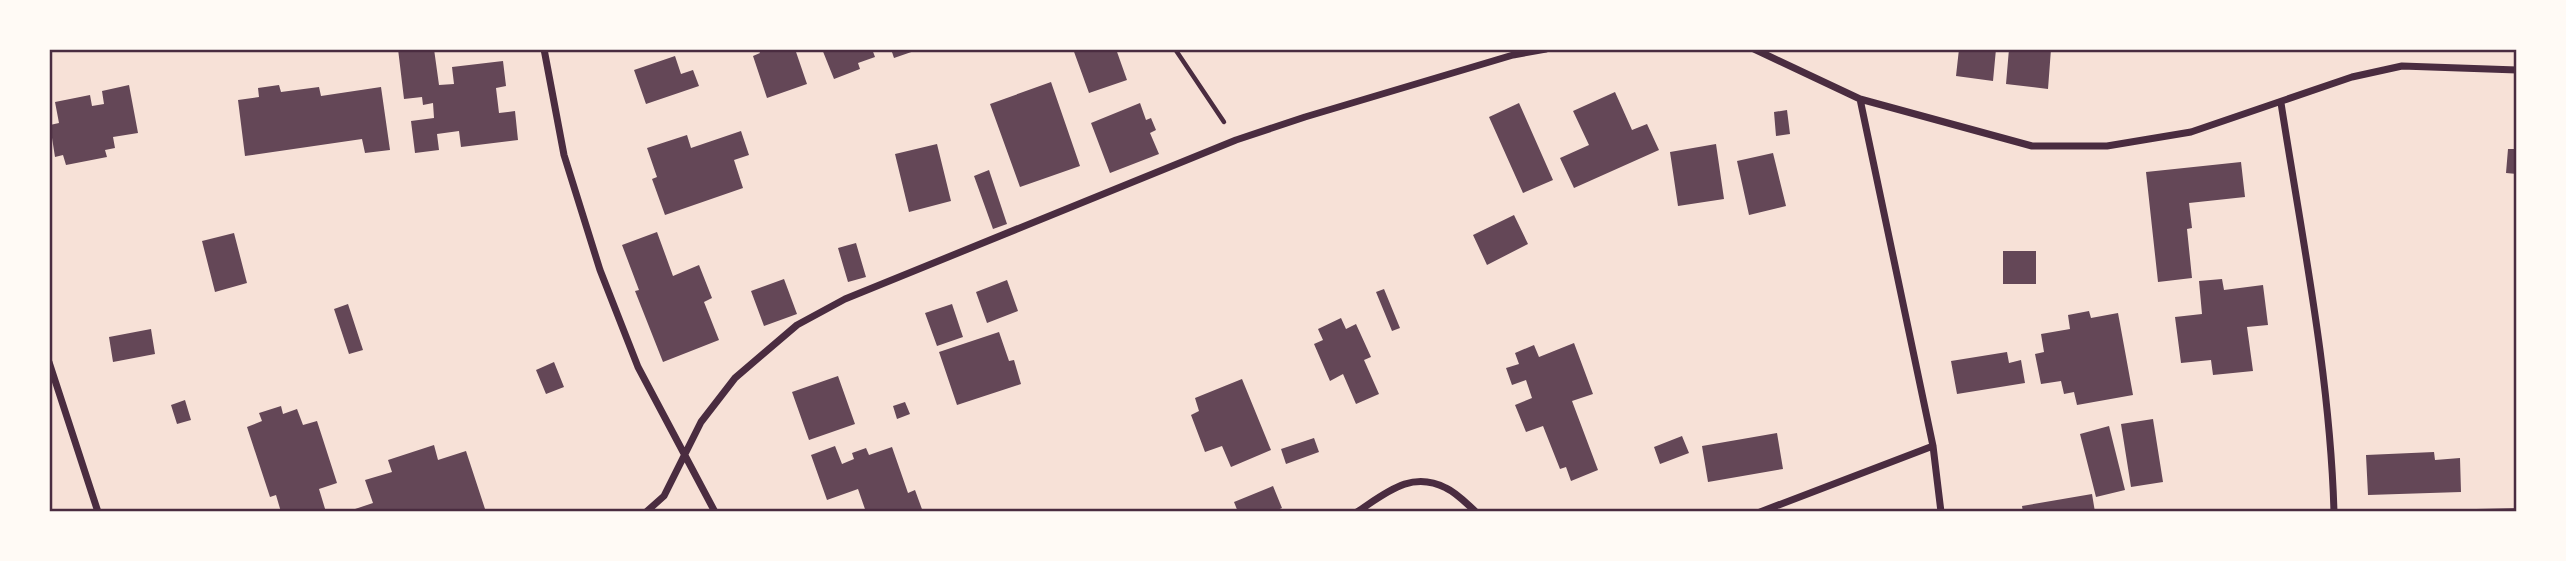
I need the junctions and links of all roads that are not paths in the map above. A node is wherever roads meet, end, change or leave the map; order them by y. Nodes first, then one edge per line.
1 (544, 49) edge
2 (1546, 49) edge
3 (1754, 49) edge
4 (2517, 70) edge
5 (1860, 99) junction
6 (2281, 103) junction
7 (49, 362) edge
8 (1933, 446) junction
9 (685, 455) junction
10 (98, 512) edge
11 (646, 512) edge
12 (715, 512) edge
13 (1357, 512) edge
14 (1476, 512) edge
15 (1760, 512) edge
16 (1941, 512) edge
17 (2333, 512) edge

1 - 9 street
2 - 9 street
3 - 5 street
4 - 6 street
5 - 6 street
5 - 8 street
6 - 17 street
7 - 10 street
8 - 15 street
8 - 16 street
9 - 11 street
9 - 12 street
13 - 14 street

